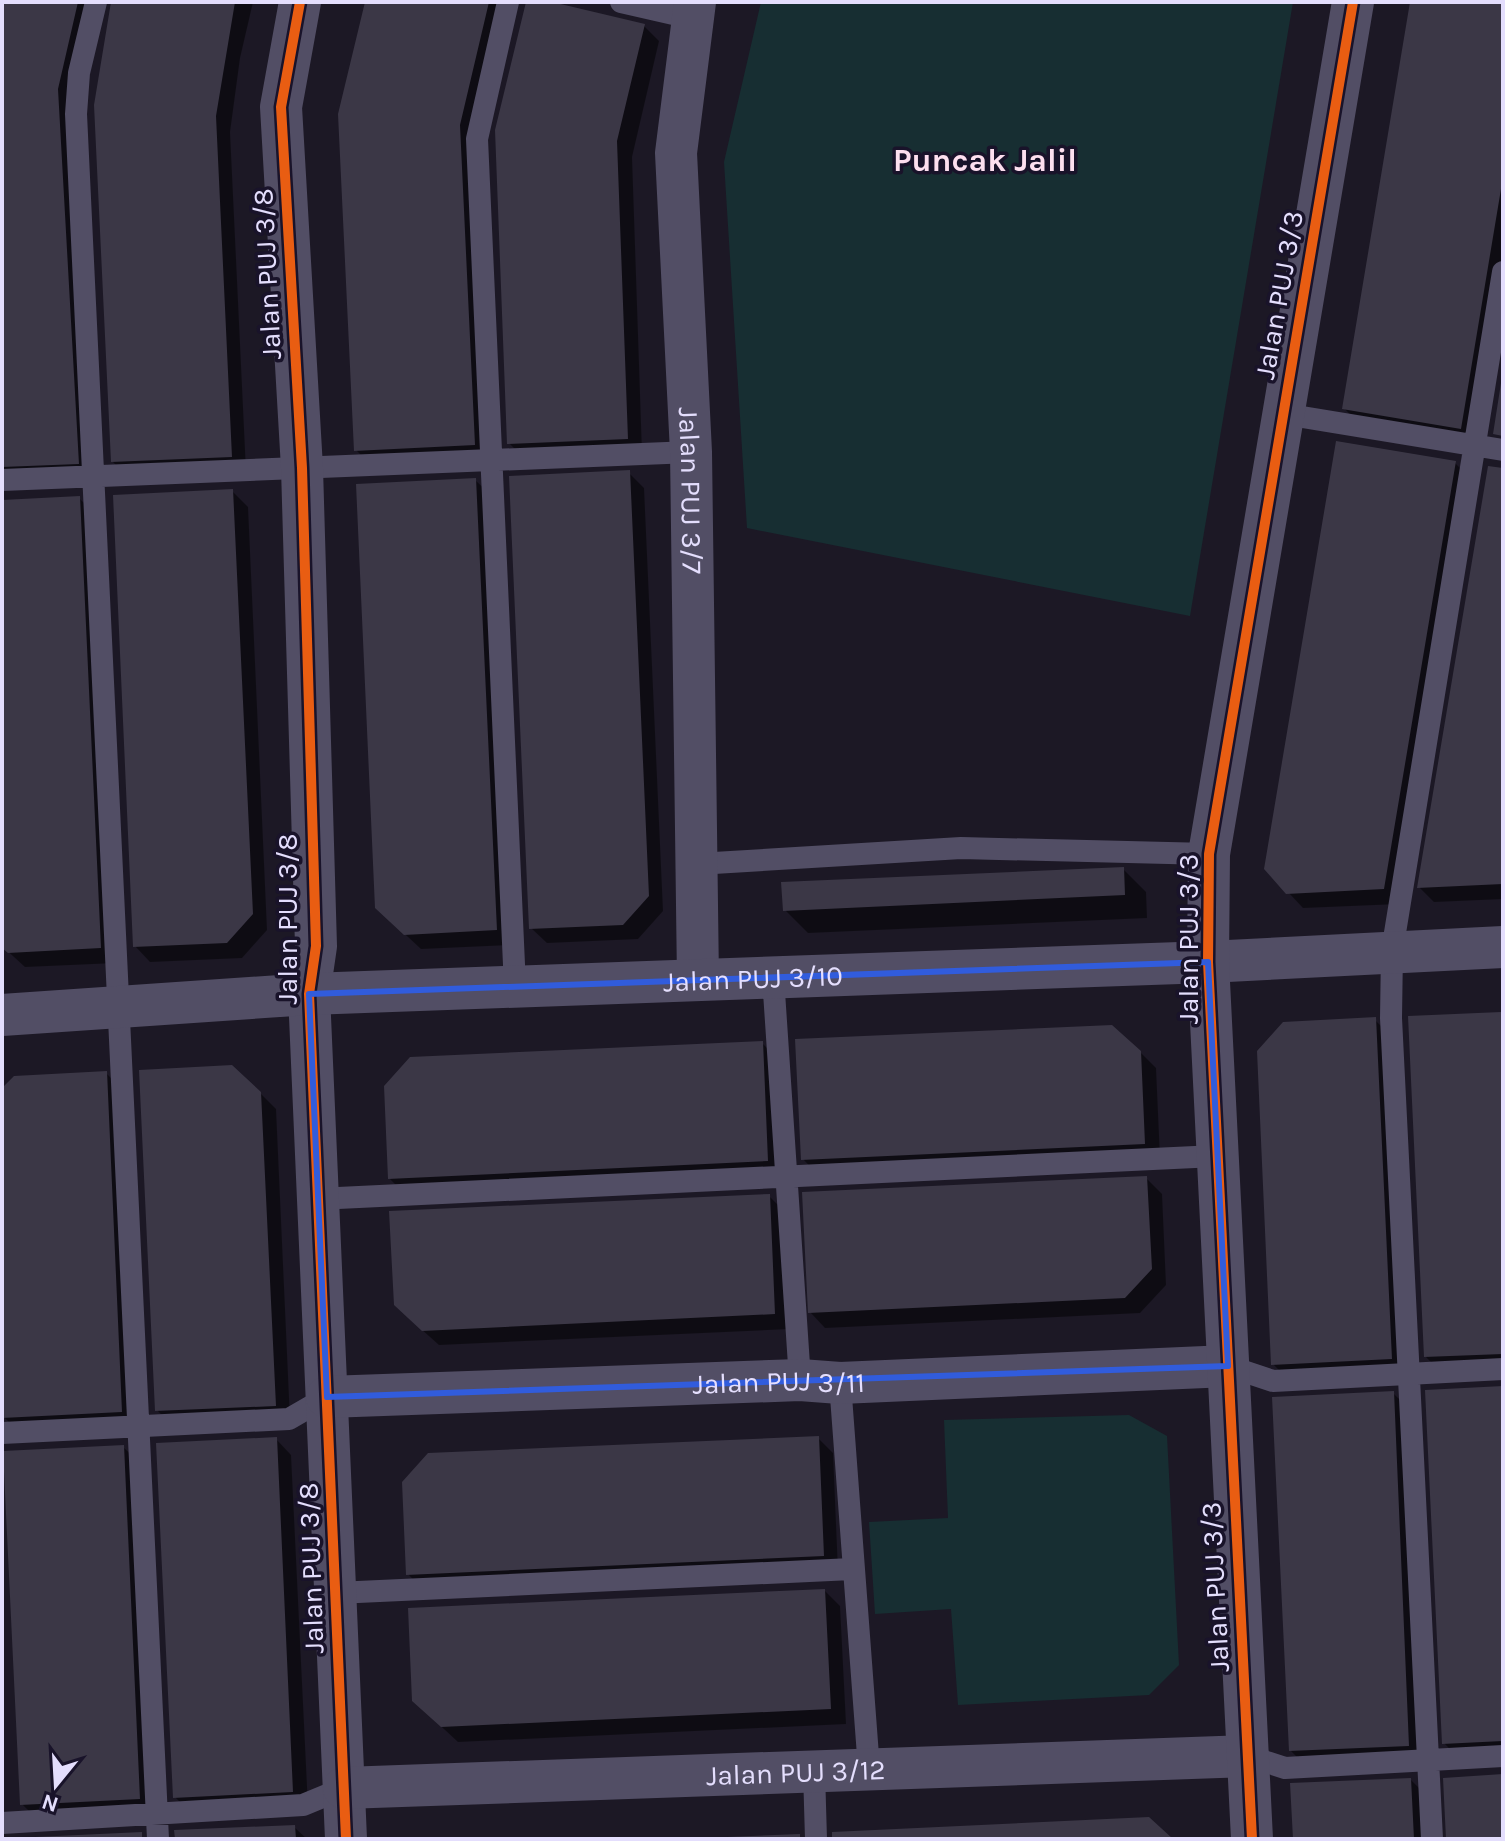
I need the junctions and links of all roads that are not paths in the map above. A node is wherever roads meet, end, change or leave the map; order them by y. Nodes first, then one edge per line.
1 (96, 2) edge
2 (300, 2) edge
3 (508, 2) edge
4 (621, 2) edge
5 (1353, 2) edge
6 (693, 10) edge
7 (1503, 272) edge
8 (1284, 414) junction
9 (1473, 445) junction
10 (1503, 450) edge
11 (691, 452) junction
12 (491, 460) junction
13 (302, 468) junction
14 (94, 477) junction
15 (2, 480) edge
16 (1209, 854) junction
17 (697, 864) junction
18 (1503, 947) edge
19 (1392, 951) junction
20 (1208, 962) junction
21 (773, 977) junction
22 (698, 980) junction
23 (515, 987) junction
24 (309, 994) junction
25 (117, 1008) junction
26 (2, 1015) edge
27 (1216, 1156) junction
28 (786, 1177) junction
29 (317, 1199) junction
30 (1228, 1366) junction
31 (1503, 1369) edge
32 (1408, 1376) junction
33 (820, 1382) junction
34 (327, 1397) junction
35 (136, 1426) junction
36 (2, 1433) edge
37 (852, 1569) junction
38 (336, 1593) junction
39 (1248, 1756) junction
40 (1503, 1756) edge
41 (1426, 1760) junction
42 (869, 1769) junction
43 (814, 1771) junction
44 (344, 1788) junction
45 (157, 1815) junction
46 (2, 1823) edge
47 (158, 1839) edge
48 (346, 1839) edge
49 (816, 1839) edge
50 (1252, 1839) edge
51 (1432, 1839) edge

1 - 14 lane
2 - 13 street, Jalan PUJ 3/8
3 - 12 lane
4 - 6 lane
5 - 8 street, Jalan PUJ 3/3
6 - 11 street, Jalan PUJ 3/7
7 - 9 lane
8 - 9 lane
8 - 16 street, Jalan PUJ 3/3
9 - 10 lane
9 - 19 lane
11 - 12 lane
11 - 17 street, Jalan PUJ 3/7
12 - 13 lane
12 - 23 lane
13 - 14 lane
13 - 24 street, Jalan PUJ 3/8
14 - 15 lane
14 - 25 lane
16 - 17 lane
16 - 20 street, Jalan PUJ 3/3
17 - 22 street, Jalan PUJ 3/7
18 - 19 street, Jalan PUJ 3/10
19 - 20 street, Jalan PUJ 3/10
19 - 32 lane
20 - 21 street, Jalan PUJ 3/10
20 - 27 street, Jalan PUJ 3/3
21 - 22 street, Jalan PUJ 3/10
21 - 28 lane
22 - 23 street, Jalan PUJ 3/10
23 - 24 street, Jalan PUJ 3/10
24 - 25 street, Jalan PUJ 3/10
24 - 29 street, Jalan PUJ 3/8
25 - 26 street, Jalan PUJ 3/10
25 - 35 lane
27 - 28 lane
27 - 30 street, Jalan PUJ 3/3
28 - 29 lane
28 - 33 lane
29 - 34 street, Jalan PUJ 3/8
30 - 32 lane
30 - 33 street, Jalan PUJ 3/11
30 - 39 street, Jalan PUJ 3/3
31 - 32 lane
32 - 41 lane
33 - 34 street, Jalan PUJ 3/11
33 - 37 lane
34 - 35 lane
34 - 38 street, Jalan PUJ 3/8
35 - 36 lane
35 - 45 lane
37 - 38 lane
37 - 42 lane
38 - 44 street, Jalan PUJ 3/8
39 - 41 lane
39 - 42 street, Jalan PUJ 3/12
39 - 50 street, Jalan PUJ 3/3
40 - 41 lane
41 - 51 lane
42 - 43 street, Jalan PUJ 3/12
43 - 44 street, Jalan PUJ 3/12
43 - 49 lane
44 - 45 lane
44 - 48 street, Jalan PUJ 3/8
45 - 46 lane
45 - 47 lane

